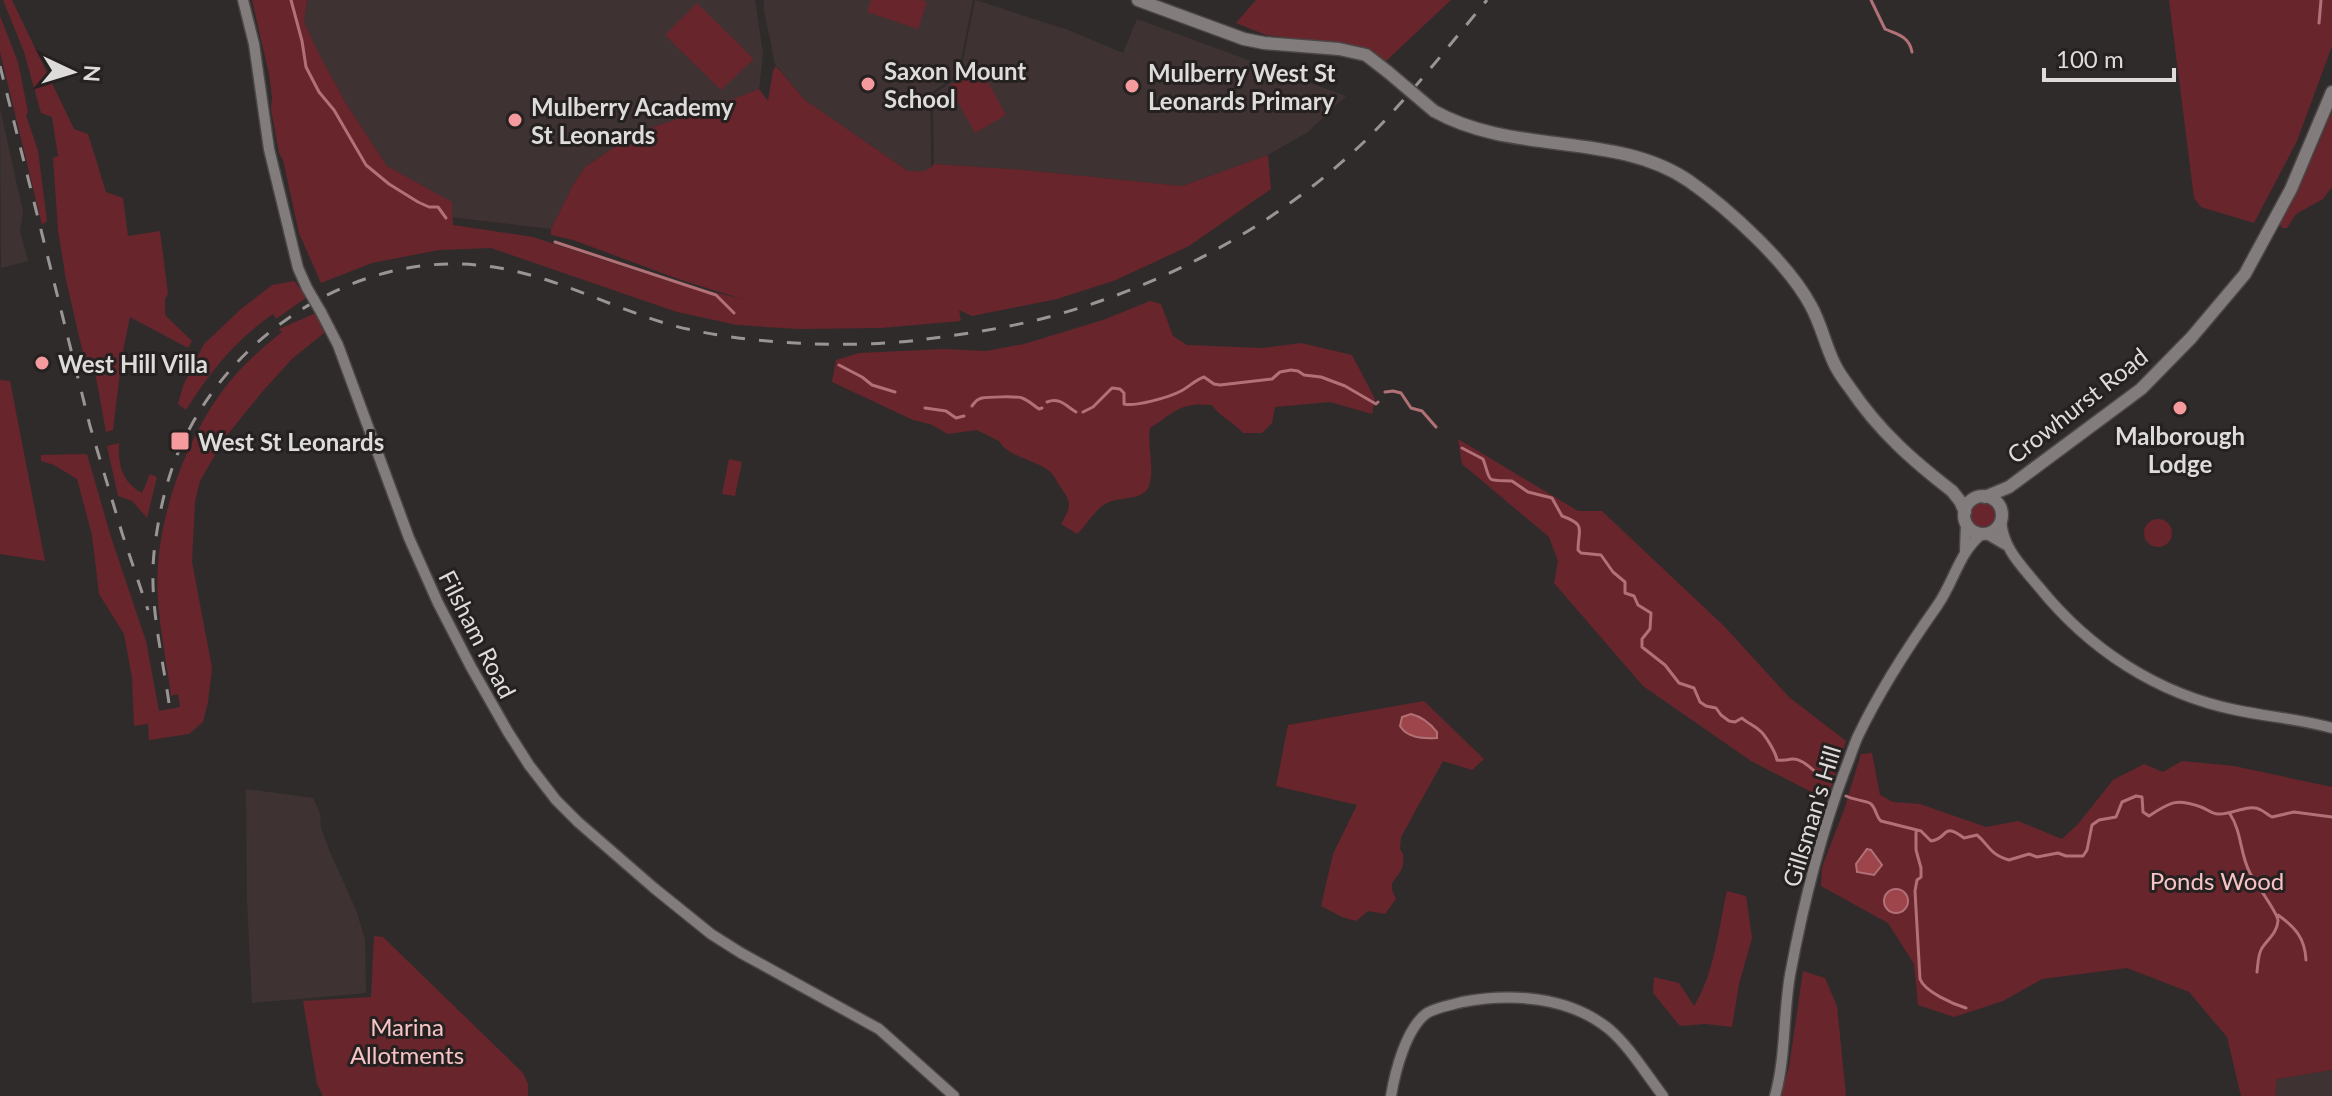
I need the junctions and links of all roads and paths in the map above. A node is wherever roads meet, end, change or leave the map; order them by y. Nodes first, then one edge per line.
1 (243, 0) edge
2 (1138, 0) edge
3 (2332, 92) edge
4 (2009, 487) junction
5 (1952, 491) junction
6 (1980, 497) junction
7 (2001, 515) junction
8 (1966, 518) junction
9 (1984, 534) junction
10 (2006, 545) junction
11 (1965, 551) junction
12 (2332, 728) edge
13 (954, 1096) edge
14 (1391, 1096) edge
15 (1663, 1096) edge
16 (1775, 1096) edge

1 - 13 street, Filsham Road, bridge
2 - 5 main road, bridge
3 - 4 main road, Crowhurst Road
4 - 6 main road, Crowhurst Road
4 - 7 main road
5 - 6 main road
5 - 8 main road
6 - 7 main road
6 - 8 main road
7 - 9 main road
7 - 10 street
8 - 9 main road
8 - 11 street
9 - 10 street
9 - 11 street, Gillsman's Hill
10 - 12 street
11 - 16 street, Gillsman's Hill
14 - 15 street

